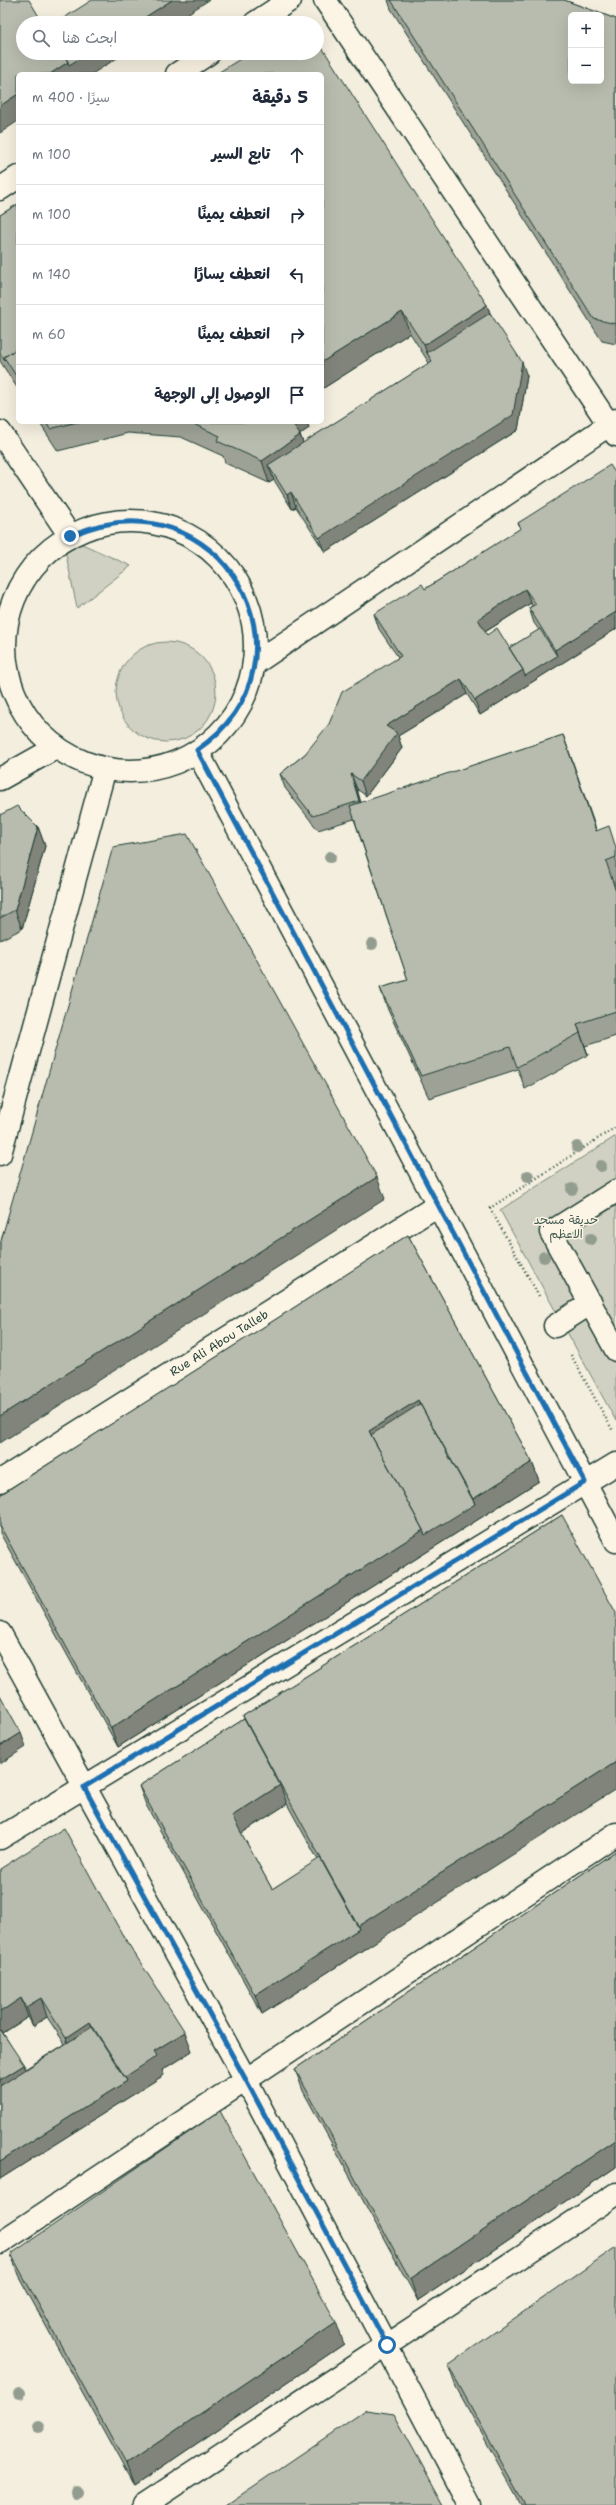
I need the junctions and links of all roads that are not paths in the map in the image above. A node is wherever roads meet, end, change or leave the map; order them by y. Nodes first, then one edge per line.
1 (290, 0) edge
2 (324, 0) edge
3 (266, 16) edge
4 (198, 60) edge
5 (179, 72) edge
6 (16, 178) edge
7 (0, 189) edge
8 (614, 426) edge
9 (0, 432) edge
10 (70, 536) junction
11 (254, 664) junction
12 (57, 747) junction
13 (197, 750) junction
14 (105, 768) junction
15 (0, 779) edge
16 (0, 1154) edge
17 (616, 1191) edge
18 (438, 1206) junction
19 (591, 1303) junction
20 (556, 1326) dead end
21 (616, 1350) edge
22 (616, 1464) edge
23 (0, 1481) edge
24 (585, 1482) junction
25 (616, 1540) edge
26 (0, 1633) edge
27 (84, 1787) junction
28 (616, 1834) edge
29 (0, 1838) edge
30 (246, 2080) junction
31 (616, 2194) edge
32 (0, 2243) edge
33 (387, 2345) junction
34 (144, 2505) edge
35 (470, 2505) edge

1 - 3 street
2 - 8 street
4 - 5 street
6 - 7 street
8 - 11 street
9 - 10 street
10 - 11 street
10 - 12 street
11 - 13 street
12 - 14 street
12 - 15 street
13 - 14 street
13 - 18 street
14 - 16 street
17 - 19 street
18 - 23 street, Rue Ali Abou Talleb
18 - 24 street
19 - 20 street
19 - 21 street
22 - 24 street
24 - 25 street
24 - 27 street
26 - 27 street
27 - 29 street
27 - 30 street
28 - 30 street
30 - 32 street
30 - 33 street
31 - 33 street
33 - 34 street
33 - 35 street

